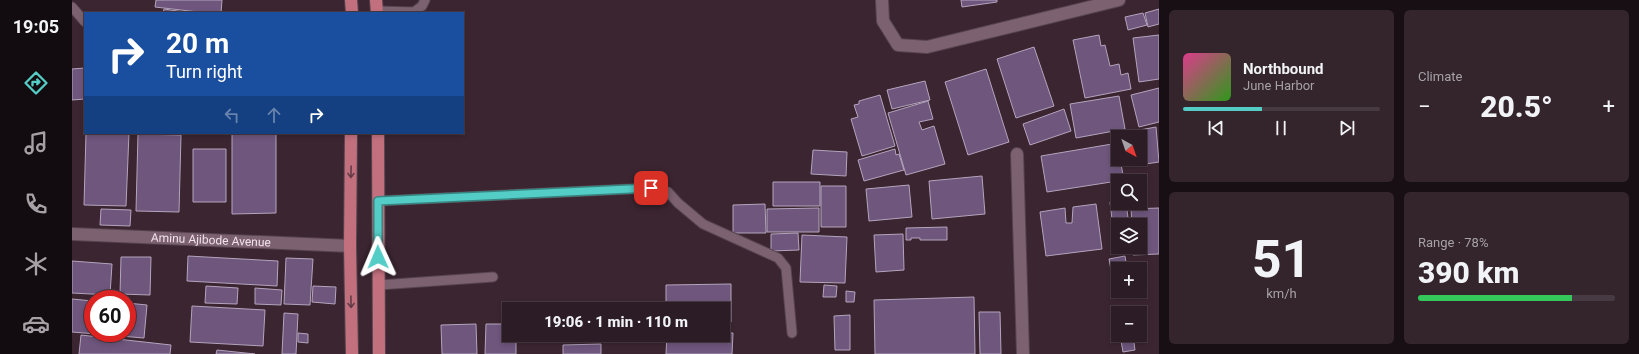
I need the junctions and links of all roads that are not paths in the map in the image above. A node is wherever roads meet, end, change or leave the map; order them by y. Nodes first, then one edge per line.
1 (351, 0) edge
2 (424, 0) edge
3 (882, 0) edge
4 (1119, 0) edge
5 (72, 7) edge
6 (377, 8) edge
7 (352, 12) edge
8 (84, 21) edge
9 (351, 134) edge
10 (378, 134) edge
11 (1017, 154) dead end
12 (378, 201) junction
13 (72, 234) edge
14 (350, 246) junction
15 (493, 277) dead end
16 (379, 285) junction
17 (792, 333) dead end
18 (352, 354) edge
19 (379, 354) edge
20 (1023, 354) edge

1 - 7 main road
2 - 6 lane
3 - 4 street
5 - 8 lane
9 -> 14 main road
10 - 12 main road
11 - 20 street
12 - 16 main road
12 - 17 lane
13 - 14 street, Aminu Ajibode Avenue
14 -> 18 main road
15 - 16 lane
16 - 19 main road

